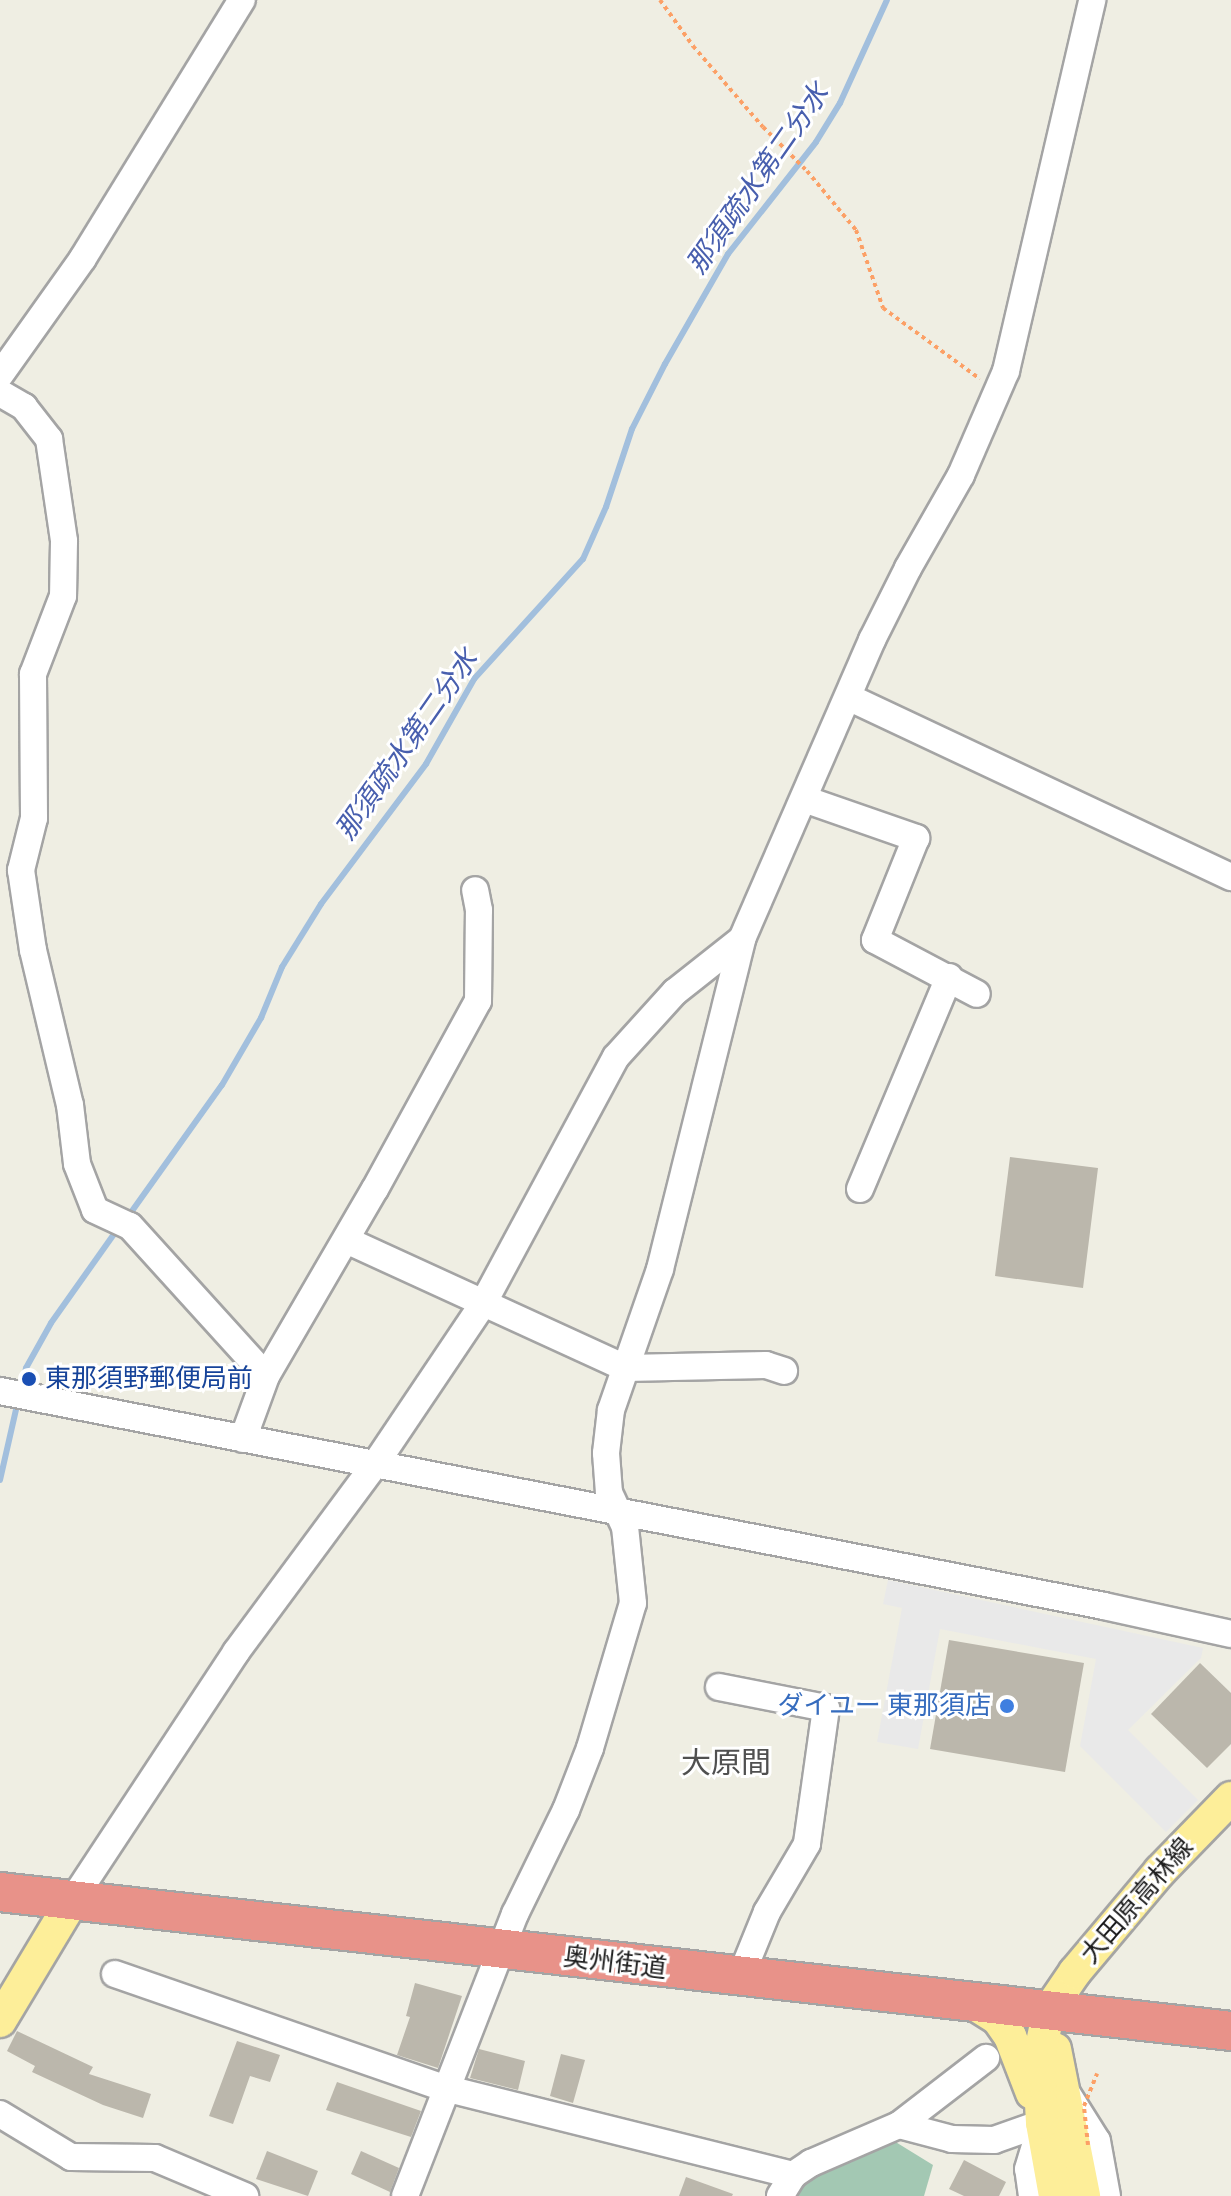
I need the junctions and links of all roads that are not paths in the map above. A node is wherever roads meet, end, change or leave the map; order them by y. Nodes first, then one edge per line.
1 (242, 0) edge
2 (1092, 0) edge
3 (0, 375) edge
4 (0, 393) edge
5 (848, 697) junction
6 (804, 799) junction
7 (1231, 877) edge
8 (475, 890) dead end
9 (742, 939) junction
10 (949, 977) junction
11 (977, 994) dead end
12 (860, 1189) dead end
13 (346, 1240) junction
14 (484, 1302) junction
15 (626, 1368) junction
16 (784, 1371) dead end
17 (266, 1376) junction
18 (0, 1391) edge
19 (243, 1439) junction
20 (376, 1463) junction
21 (618, 1510) junction
22 (1231, 1634) edge
23 (719, 1687) dead end
24 (1231, 1798) edge
25 (0, 1892) edge
26 (72, 1901) junction
27 (501, 1950) junction
28 (115, 1974) dead end
29 (740, 1978) junction
30 (971, 2002) junction
31 (1049, 2010) junction
32 (0, 2021) edge
33 (1231, 2031) edge
34 (986, 2058) dead end
35 (1062, 2086) junction
36 (448, 2089) junction
37 (0, 2114) edge
38 (1042, 2123) junction
39 (899, 2125) junction
40 (786, 2186) edge
41 (245, 2196) edge
42 (405, 2196) edge
43 (1032, 2196) edge
44 (1055, 2196) edge
45 (1084, 2196) edge
46 (1107, 2196) edge

1 - 3 street
2 - 5 street
4 - 17 street
5 - 6 street
5 - 7 street
6 - 9 street
6 - 10 street
8 - 13 street
9 - 14 street
9 - 15 street
10 - 11 street
10 - 12 street
13 - 14 street
13 - 17 street
14 - 15 street
14 - 20 street
15 - 16 street
15 - 21 street
17 - 19 street
18 - 19 street
19 - 20 street
20 - 21 street
20 - 26 street
21 - 22 street
21 - 27 street
23 - 29 street
24 - 31 main road, 大田原高林線
25 - 26 highway, 奥州街道
26 - 27 highway, 奥州街道
26 - 32 main road
27 - 29 highway, 奥州街道
27 - 36 street
28 - 36 street
29 - 30 highway, 奥州街道
30 - 31 highway, 奥州街道
30 - 38 main road, 大田原高林線
31 - 33 highway, 奥州街道
31 - 35 main road
31 - 38 main road, 大田原高林線
34 - 39 street
35 - 45 main road
35 - 46 street
36 - 40 street
36 - 42 street
37 - 41 street
38 - 39 street
38 - 43 street
38 - 44 main road, 大田原高林線
39 - 40 street

